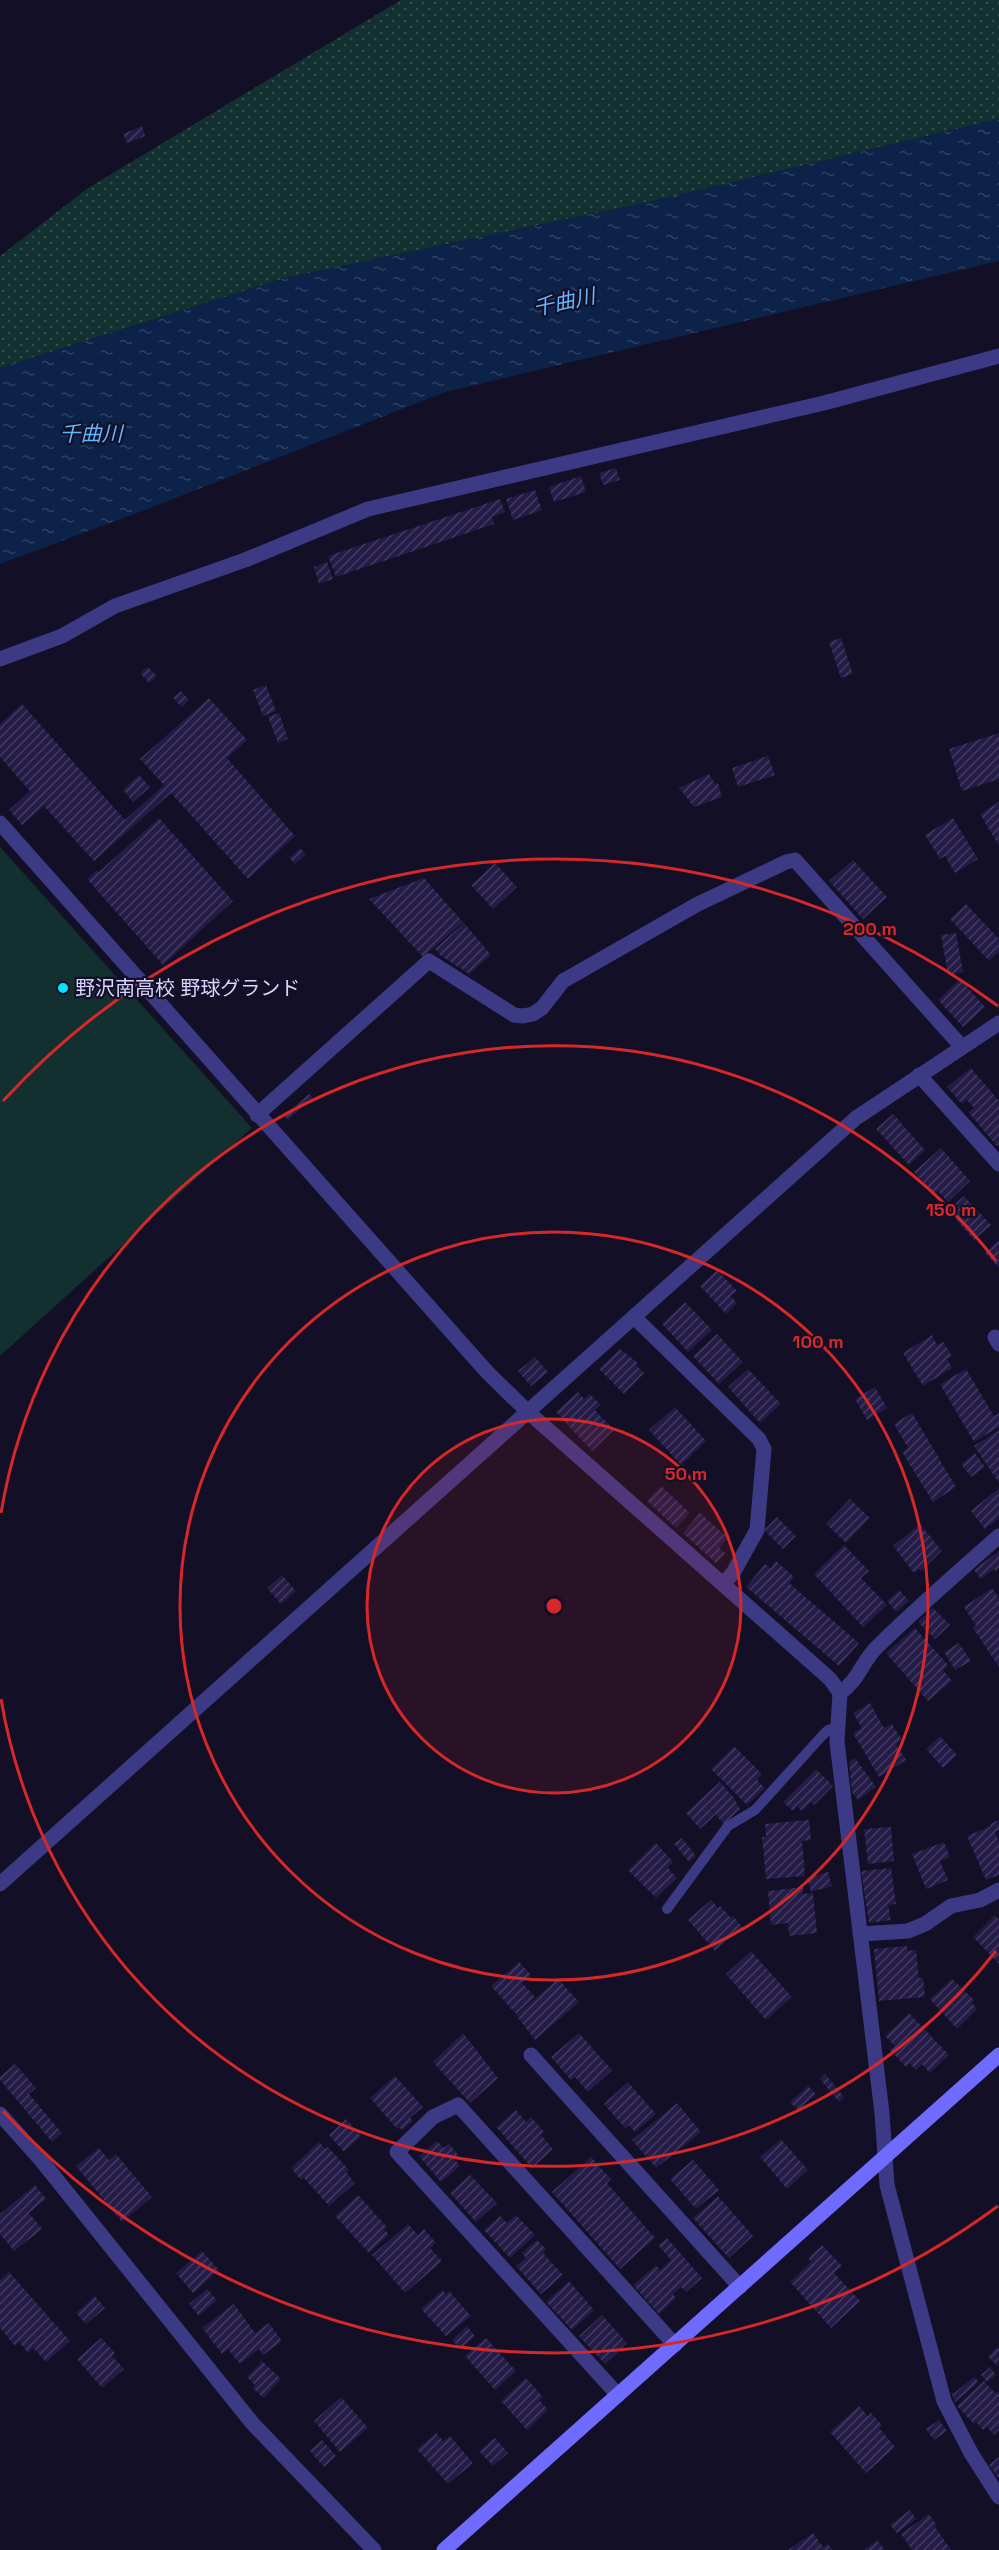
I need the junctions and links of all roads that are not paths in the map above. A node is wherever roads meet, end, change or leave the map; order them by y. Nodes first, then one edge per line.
1 (999, 356) edge
2 (0, 659) edge
3 (1, 826) edge
4 (996, 1029) edge
5 (962, 1047) junction
6 (919, 1075) junction
7 (257, 1115) junction
8 (999, 1164) edge
9 (634, 1317) junction
10 (527, 1411) junction
11 (999, 1536) edge
12 (724, 1583) junction
13 (840, 1693) junction
14 (838, 1727) junction
15 (0, 1884) edge
16 (999, 1890) edge
17 (667, 1909) dead end
18 (860, 1934) junction
19 (531, 2055) dead end
20 (999, 2055) edge
21 (0, 2114) edge
22 (886, 2157) junction
23 (740, 2287) junction
24 (675, 2345) junction
25 (618, 2395) junction
26 (999, 2497) edge
27 (374, 2550) edge
28 (444, 2550) edge

1 - 2 street
3 - 7 street
4 - 5 street
5 - 6 street
5 - 7 street
6 - 8 street
6 - 9 street
7 - 10 street
9 - 10 street
9 - 12 street
10 - 12 street
10 - 15 street
11 - 13 street
12 - 13 street
13 - 14 street
14 - 17 lane
14 - 18 street
16 - 18 street
18 - 22 street
19 - 23 street
20 - 22 street
21 - 27 street
22 - 23 street
22 - 26 street
23 - 24 street
24 - 25 street
24 - 25 street
25 - 28 street

